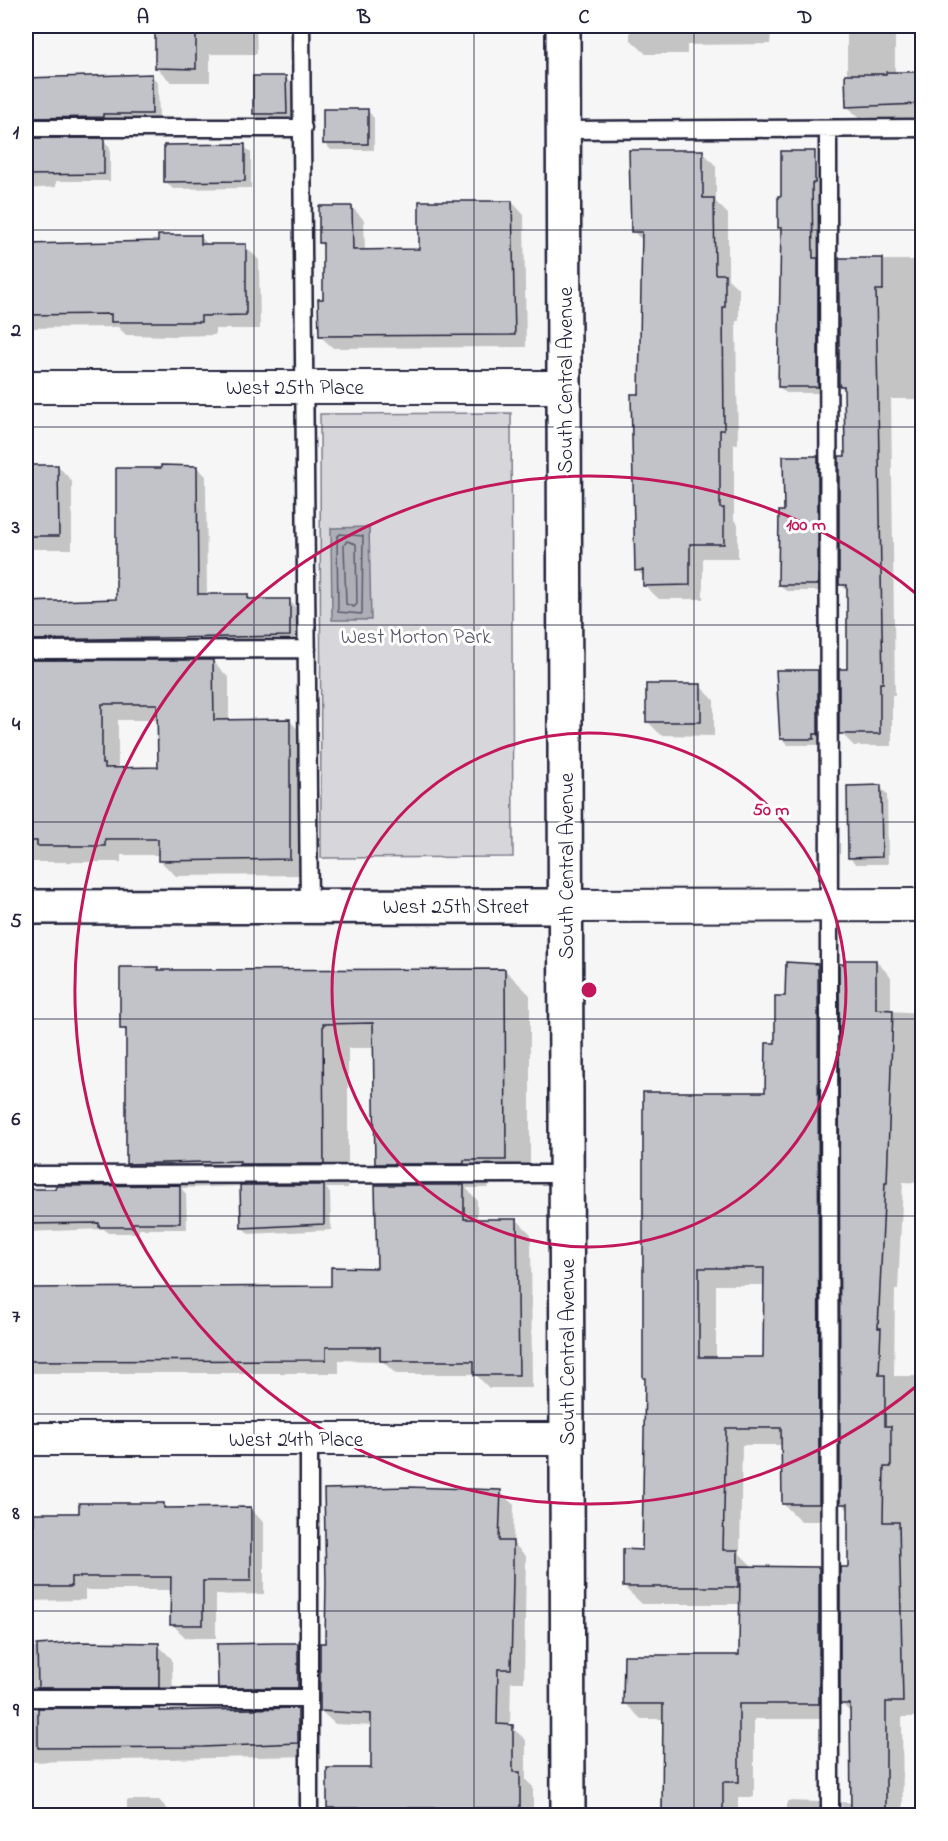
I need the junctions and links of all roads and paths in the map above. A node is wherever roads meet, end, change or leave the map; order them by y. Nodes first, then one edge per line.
1 (301, 26) edge
2 (563, 26) edge
3 (26, 128) edge
4 (303, 128) junction
5 (922, 128) edge
6 (828, 129) junction
7 (564, 130) junction
8 (26, 387) edge
9 (304, 387) junction
10 (565, 387) junction
11 (307, 649) junction
12 (26, 650) edge
13 (829, 905) junction
14 (922, 905) edge
15 (309, 906) junction
16 (567, 906) junction
17 (26, 907) edge
18 (567, 1174) junction
19 (26, 1175) edge
20 (26, 1439) edge
21 (309, 1439) junction
22 (567, 1439) junction
23 (26, 1698) edge
24 (309, 1698) junction
25 (309, 1815) edge
26 (568, 1815) edge
27 (830, 1815) edge

1 - 4 lane
2 - 7 street, South Central Avenue
3 - 4 lane
4 - 9 lane
5 - 6 lane
6 - 7 lane
6 - 13 lane
7 - 10 street, South Central Avenue
8 - 9 street, West 25th Place
9 - 10 street, West 25th Place
9 - 11 lane
10 - 16 street, South Central Avenue
11 - 12 lane
11 - 15 lane
13 - 14 street, West 25th Street
13 - 16 street, West 25th Street
13 - 27 lane
15 - 16 street, West 25th Street
15 - 17 street, West 25th Street
16 - 18 street, South Central Avenue
18 - 19 lane
18 - 22 street, South Central Avenue
20 - 21 street, West 24th Place
21 - 22 street, West 24th Place
21 - 24 lane
22 - 26 street, South Central Avenue
23 - 24 lane
24 - 25 lane

